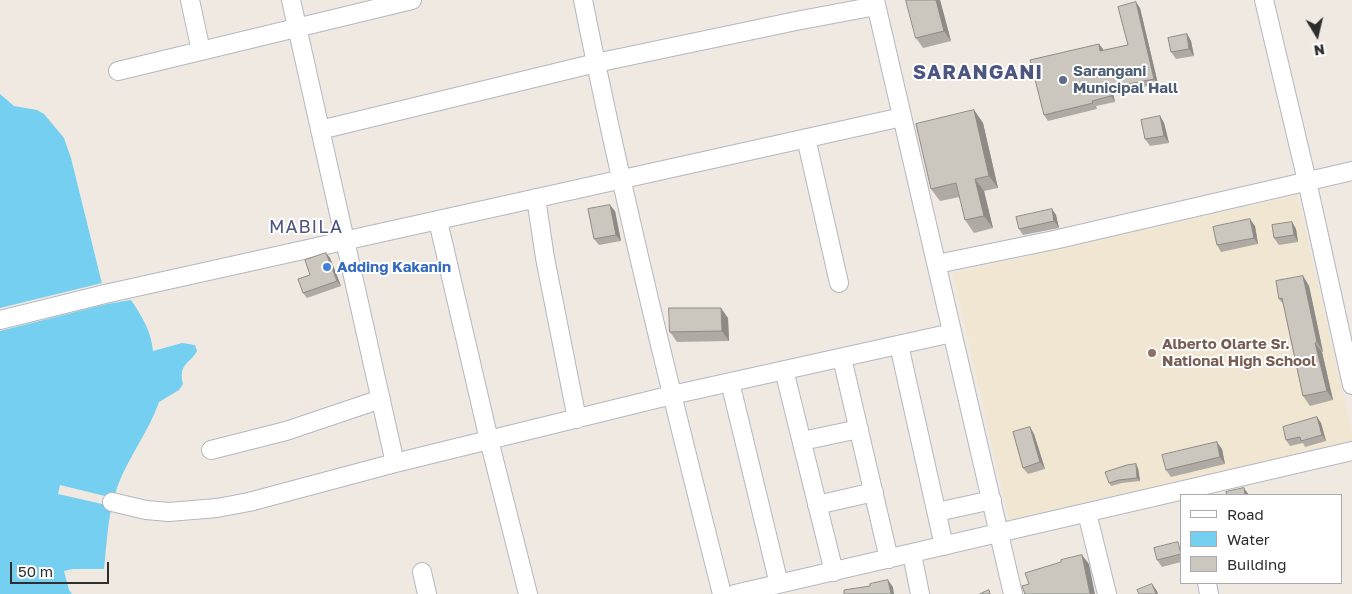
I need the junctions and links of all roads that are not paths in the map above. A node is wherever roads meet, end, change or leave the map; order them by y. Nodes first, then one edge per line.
1 (190, 0) edge
2 (291, 0) edge
3 (412, 0) edge
4 (583, 0) edge
5 (1264, 0) edge
6 (390, 3) edge
7 (875, 3) edge
8 (297, 28) junction
9 (202, 51) junction
10 (596, 63) junction
11 (118, 71) dead end
12 (902, 116) junction
13 (320, 130) junction
14 (806, 138) junction
15 (1352, 171) edge
16 (622, 179) junction
17 (1307, 181) junction
18 (536, 198) junction
19 (438, 221) junction
20 (345, 241) junction
21 (937, 264) junction
22 (839, 283) dead end
23 (0, 320) edge
24 (952, 333) junction
25 (899, 345) junction
26 (842, 358) junction
27 (784, 370) junction
28 (730, 382) junction
29 (1352, 385) edge
30 (672, 395) junction
31 (381, 399) junction
32 (577, 418) junction
33 (859, 428) junction
34 (489, 440) junction
35 (802, 441) junction
36 (211, 450) dead end
37 (1352, 450) edge
38 (395, 463) junction
39 (874, 492) junction
40 (1183, 493) edge
41 (992, 500) junction
42 (112, 502) dead end
43 (817, 505) junction
44 (937, 512) junction
45 (1087, 513) junction
46 (1000, 534) junction
47 (944, 546) junction
48 (912, 554) junction
49 (889, 559) junction
50 (422, 572) dead end
51 (834, 572) junction
52 (779, 584) junction
53 (427, 594) edge
54 (528, 594) edge
55 (722, 594) edge
56 (735, 594) edge
57 (920, 594) edge
58 (1013, 594) edge
59 (1107, 594) edge

1 - 9 street
2 - 8 street
3 - 6 street
4 - 10 street
5 - 17 street
6 - 8 street
7 - 10 street
7 - 12 street
8 - 9 street
8 - 13 street
9 - 11 street
10 - 13 street
10 - 16 street
12 - 14 street
12 - 21 street
13 - 20 street
14 - 16 street
14 - 22 street
15 - 17 street
16 - 18 street
16 - 30 street
17 - 21 street
17 - 29 street
18 - 19 street
18 - 32 street
19 - 20 street
19 - 34 street
20 - 23 street
20 - 31 street
21 - 24 street
24 - 25 street
24 - 41 street
25 - 26 street
25 - 44 street
26 - 27 street
26 - 33 street
27 - 28 street
27 - 35 street
28 - 30 street
28 - 52 street
30 - 32 street
30 - 55 street
31 - 36 street
31 - 38 street
32 - 34 street
33 - 35 street
33 - 39 street
34 - 38 street
34 - 54 street
35 - 43 street
37 - 40 street
38 - 42 street
39 - 43 street
39 - 49 street
40 - 45 street
41 - 44 street
41 - 46 street
43 - 51 street
44 - 47 street
45 - 46 street
45 - 59 street
46 - 47 street
46 - 58 street
47 - 48 street
48 - 49 street
48 - 57 street
49 - 51 street
50 - 53 street
51 - 52 street
52 - 56 street

